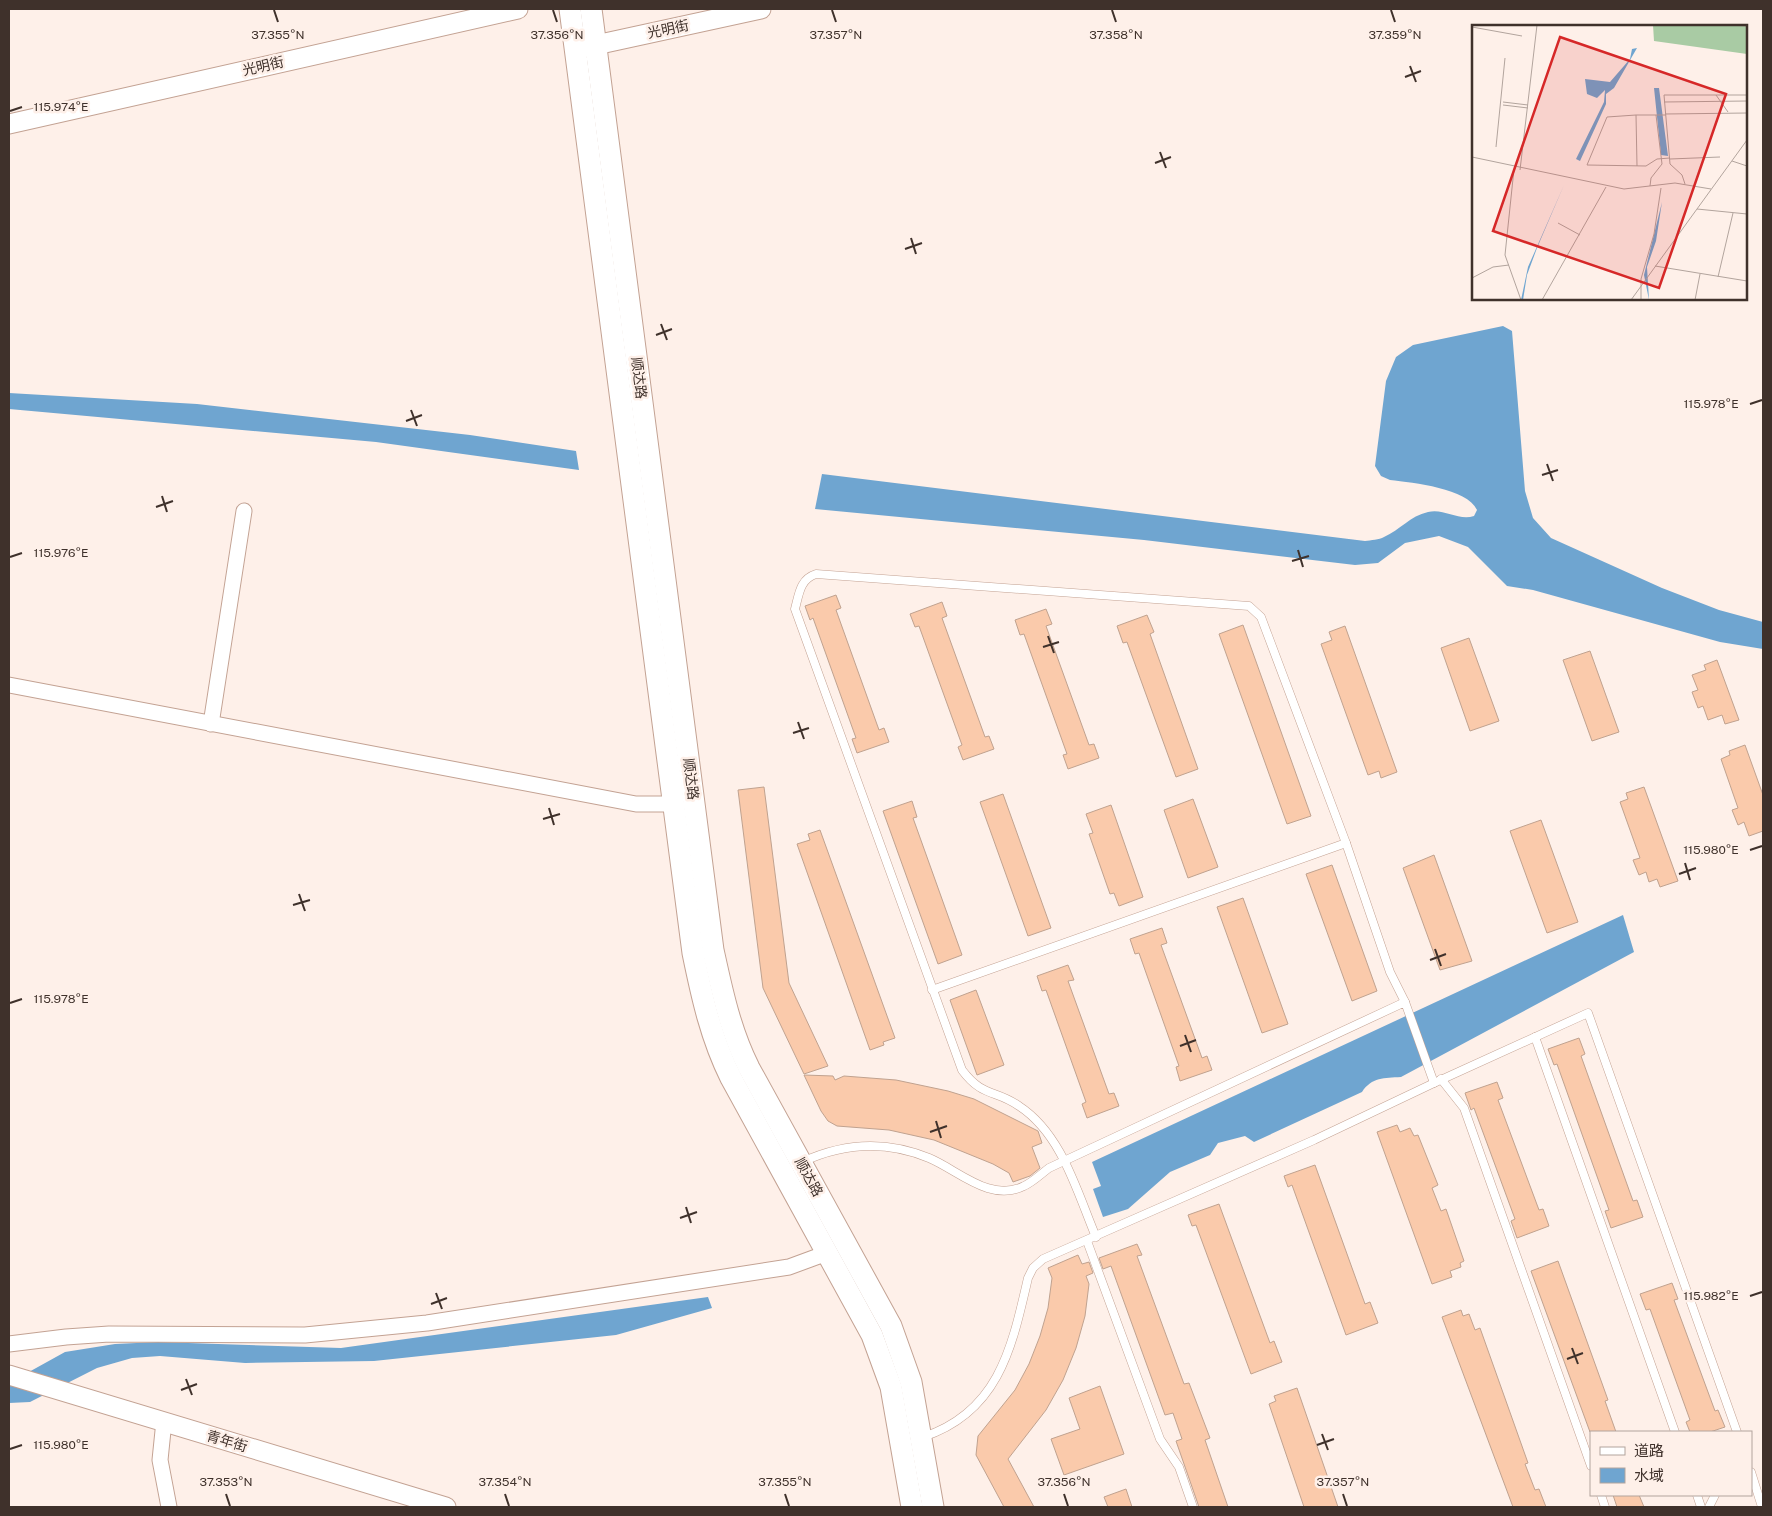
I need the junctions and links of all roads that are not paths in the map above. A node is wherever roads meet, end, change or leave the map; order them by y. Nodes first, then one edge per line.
1 (518, 9) edge
2 (570, 9) edge
3 (591, 9) edge
4 (761, 9) edge
5 (585, 48) junction
6 (9, 124) edge
7 (244, 511) dead end
8 (9, 685) edge
9 (211, 724) junction
10 (673, 804) junction
11 (1346, 843) junction
12 (932, 990) junction
13 (1405, 1002) junction
14 (1535, 1037) junction
15 (1438, 1081) junction
16 (1064, 1161) junction
17 (801, 1162) junction
18 (1096, 1237) junction
19 (1087, 1241) junction
20 (827, 1253) junction
21 (9, 1344) edge
22 (10, 1376) edge
23 (164, 1421) junction
24 (1675, 1431) edge
25 (1737, 1431) edge
26 (921, 1437) junction
27 (1590, 1463) edge
28 (1752, 1475) edge
29 (169, 1507) edge
30 (446, 1507) edge
31 (912, 1507) edge
32 (933, 1507) edge
33 (1193, 1507) edge
34 (1762, 1507) edge

1 - 6 street, 光明街
2 - 5 main road, 顺达路
3 - 5 main road, 顺达路
4 - 5 street, 光明街
5 - 10 main road, 顺达路
5 - 17 main road, 顺达路
7 - 9 street
8 - 9 street
9 - 10 street
10 - 20 main road, 顺达路
11 - 12 lane
11 - 12 lane
11 - 13 lane
12 - 16 lane
13 - 15 lane
13 - 16 lane
14 - 15 lane
14 - 24 lane
14 - 25 lane
15 - 18 lane
15 - 27 lane
16 - 17 lane
16 - 18 lane
17 - 26 main road, 顺达路
18 - 19 lane
19 - 26 lane
19 - 33 lane
20 - 21 street
20 - 31 main road, 顺达路
22 - 23 street, 青年街
23 - 29 street
23 - 30 street, 青年街
26 - 32 main road, 顺达路
28 - 34 lane

